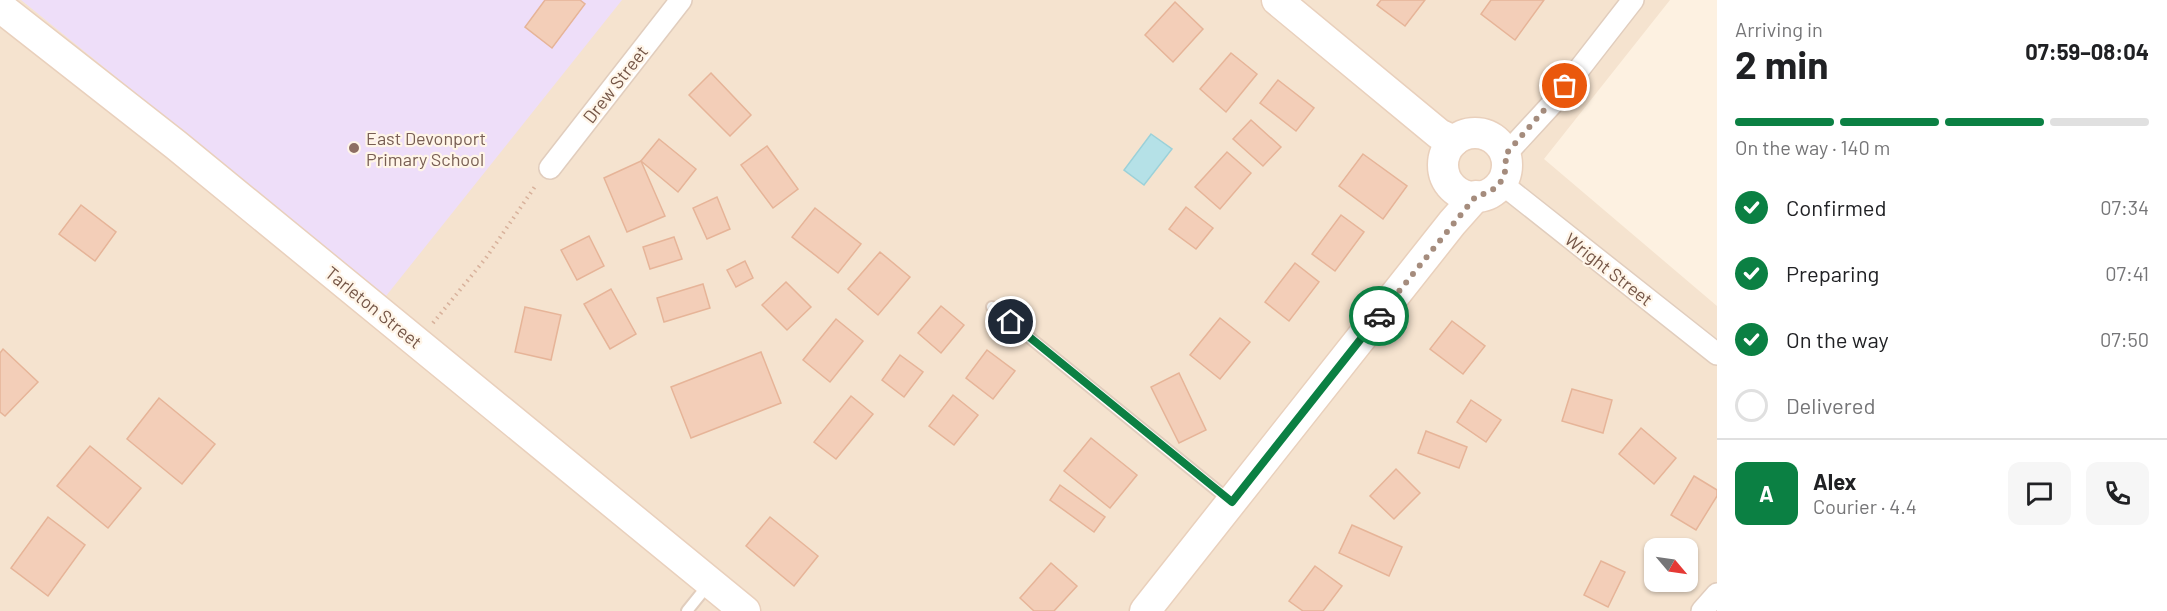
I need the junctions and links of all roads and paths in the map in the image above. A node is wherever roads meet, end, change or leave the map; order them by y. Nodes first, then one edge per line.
1 (681, 0) edge
2 (1277, 0) edge
3 (1633, 0) edge
4 (0, 7) edge
5 (1454, 141) junction
6 (550, 168) joint
7 (1494, 178) junction
8 (992, 307) dead end
9 (418, 343) junction
10 (1717, 354) edge
11 (1232, 502) junction
12 (710, 583) junction
13 (1717, 594) edge
14 (687, 611) edge
15 (745, 611) edge
16 (1145, 611) edge
17 (1702, 611) edge

1 - 6 street, Drew Street
2 - 5 main road
3 - 7 street
4 - 9 main road, Tarleton Street
5 - 7 main road
5 - 7 main road
6 - 9 path
7 - 10 street, Wright Street
7 - 11 main road
8 - 11 lane
9 - 12 main road, Tarleton Street
11 - 16 main road
12 - 14 lane
12 - 15 main road, Tarleton Street
13 - 17 street

